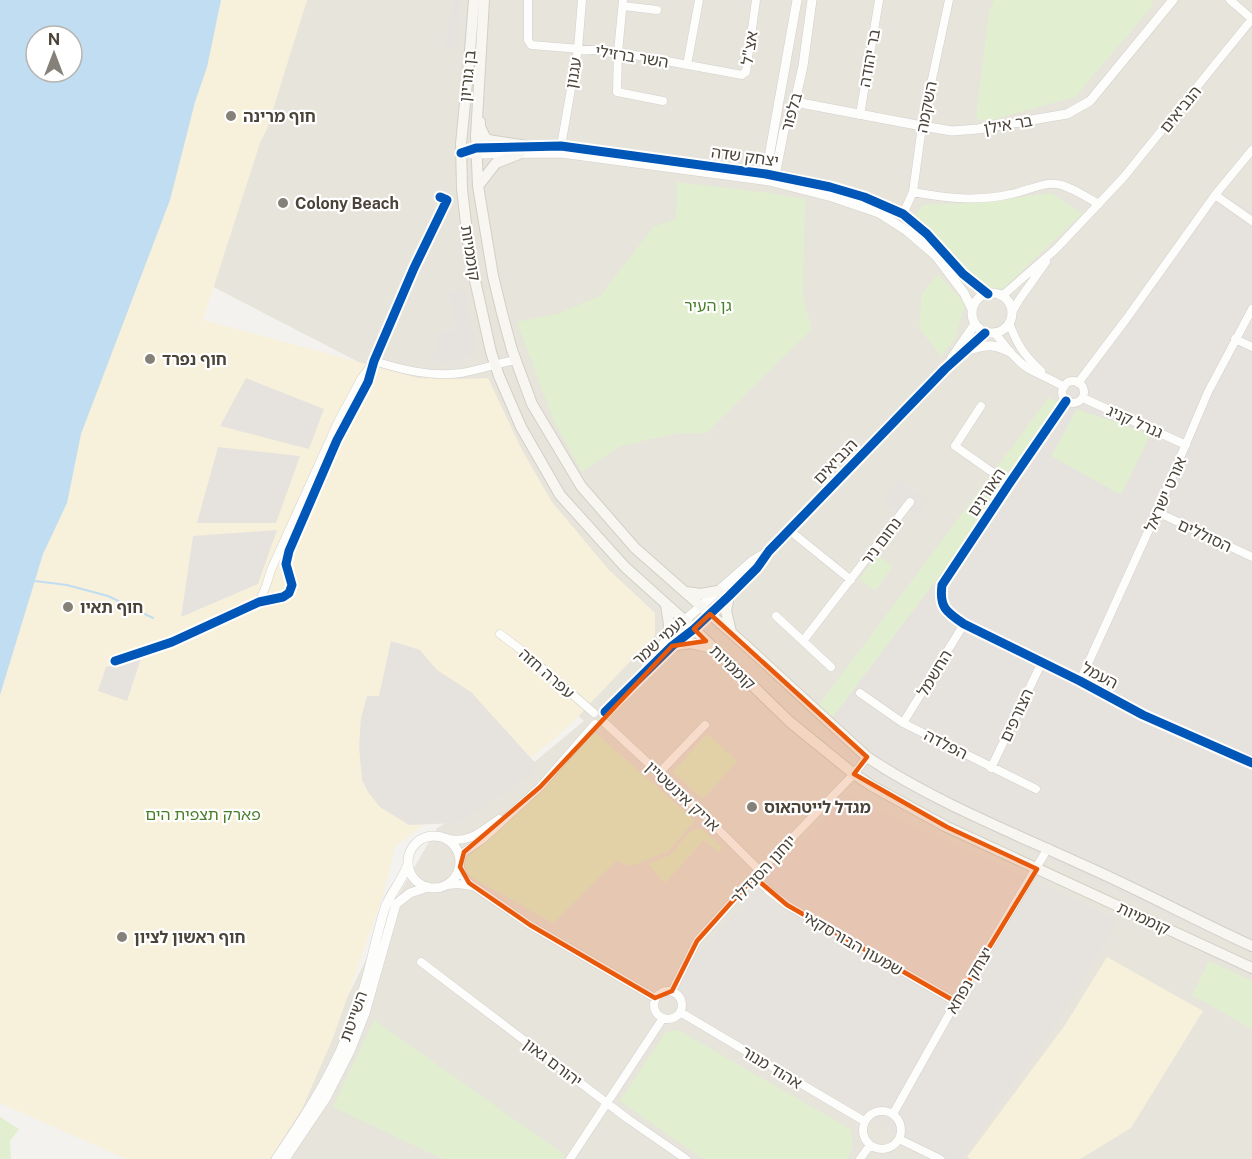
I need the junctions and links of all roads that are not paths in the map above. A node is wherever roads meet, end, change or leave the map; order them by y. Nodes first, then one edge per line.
1 (474, 0) edge
2 (484, 0) edge
3 (528, 0) edge
4 (582, 0) edge
5 (699, 0) edge
6 (756, 0) edge
7 (797, 0) edge
8 (812, 0) edge
9 (879, 0) edge
10 (949, 0) edge
11 (1173, 0) edge
12 (1230, 0) edge
13 (623, 3) edge
14 (657, 10) dead end
15 (1252, 19) edge
16 (578, 49) junction
17 (618, 52) junction
18 (687, 65) junction
19 (477, 98) junction
20 (663, 101) dead end
21 (795, 102) junction
22 (860, 115) junction
23 (922, 126) junction
24 (561, 146) junction
25 (523, 150) junction
26 (1252, 150) edge
27 (476, 152) junction
28 (461, 153) junction
29 (774, 157) junction
30 (747, 172) junction
31 (770, 177) junction
32 (797, 180) junction
33 (478, 186) junction
34 (913, 192) junction
35 (1215, 195) junction
36 (440, 197) dead end
37 (1099, 204) junction
38 (903, 214) junction
39 (1252, 221) edge
40 (1056, 249) junction
41 (988, 294) junction
42 (1002, 296) junction
43 (972, 309) junction
44 (1252, 309) edge
45 (1012, 312) junction
46 (1009, 323) junction
47 (975, 324) junction
48 (990, 333) junction
49 (1235, 339) junction
50 (1252, 347) edge
51 (966, 351) junction
52 (1010, 352) junction
53 (516, 360) junction
54 (374, 361) junction
55 (495, 364) junction
56 (945, 369) junction
57 (1047, 376) junction
58 (1078, 383) junction
59 (1064, 387) junction
60 (1083, 398) junction
61 (1066, 401) junction
62 (981, 406) dead end
63 (1186, 445) junction
64 (1009, 484) junction
65 (910, 502) dead end
66 (1157, 512) junction
67 (789, 530) junction
68 (769, 550) junction
69 (1252, 557) edge
70 (269, 579) junction
71 (851, 580) junction
72 (685, 591) junction
73 (718, 591) junction
74 (729, 596) junction
75 (282, 597) junction
76 (259, 602) junction
77 (666, 604) junction
78 (942, 604) joint
79 (701, 606) junction
80 (710, 614) junction
81 (776, 616) dead end
82 (684, 621) junction
83 (964, 624) junction
84 (694, 629) junction
85 (731, 633) junction
86 (500, 634) dead end
87 (670, 641) junction
88 (803, 641) junction
89 (714, 648) junction
90 (115, 661) dead end
91 (1042, 662) junction
92 (831, 667) dead end
93 (1080, 681) junction
94 (860, 693) dead end
95 (606, 712) junction
96 (594, 713) junction
97 (605, 723) junction
98 (903, 723) junction
99 (595, 724) junction
100 (705, 725) dead end
101 (867, 757) junction
102 (1252, 763) edge
103 (991, 768) junction
104 (659, 773) junction
105 (854, 774) junction
106 (1036, 789) dead end
107 (518, 808) junction
108 (446, 838) junction
109 (1048, 848) junction
110 (408, 864) junction
111 (460, 864) junction
112 (1037, 869) junction
113 (757, 874) junction
114 (447, 885) junction
115 (428, 887) junction
116 (474, 887) junction
117 (1252, 946) edge
118 (422, 962) dead end
119 (1252, 968) edge
120 (672, 991) junction
121 (655, 998) junction
122 (956, 1002) junction
123 (680, 1012) junction
124 (663, 1018) junction
125 (608, 1103) junction
126 (893, 1114) junction
127 (864, 1121) junction
128 (899, 1139) junction
129 (870, 1145) junction
130 (276, 1159) edge
131 (285, 1159) edge
132 (570, 1159) edge
133 (686, 1159) edge
134 (860, 1159) edge
135 (940, 1159) edge

1 - 28 main road, בן גוריון
2 - 19 main road, בן גוריון
3 - 16 street, השר ברזילי
4 - 16 street, עגנון
5 - 18 street
6 - 18 street, אצ"ל
7 - 29 street, בלפור
8 - 21 street, בלפור
9 - 22 street, בר יהודה
10 - 23 street, השקמה
11 - 23 street, בר אילן
12 - 15 street
13 - 14 street
13 - 17 street
15 - 37 street, הנביאים
16 - 17 street, השר ברזילי
16 - 24 street, עגנון
17 - 18 street, השר ברזילי
17 - 20 street
19 - 25 main road
19 - 27 main road, בן גוריון
21 - 22 street, בר אילן
21 - 29 street, בלפור
22 - 23 street, בר אילן
23 - 34 street, השקמה
24 - 25 street, יצחק שדה
24 - 30 street, יצחק שדה
25 - 27 street, יצחק שדה
25 - 31 street, יצחק שדה
25 - 33 main road
26 - 35 street
27 - 28 street, יצחק שדה
27 - 33 main road, קוממיות
28 - 55 main road, קוממיות
29 - 30 street
29 - 31 street, בלפור
29 - 32 street
30 - 31 street, יצחק שדה
31 - 32 street, יצחק שדה
31 - 43 street, יצחק שדה
32 - 38 street, יצחק שדה
33 - 53 main road, קוממיות
34 - 37 street
34 - 38 street, השקמה
35 - 39 street
35 - 58 street
36 - 54 street
37 - 40 street, הנביאים
38 - 41 street, יצחק שדה
40 - 42 street, הנביאים
40 - 45 street, הנביאים
41 - 42 street
41 - 43 street
42 - 45 street
43 - 47 street
44 - 49 street, אורט ישראל
45 - 46 street
46 - 48 street
46 - 57 street
47 - 48 street
47 - 56 street, הנביאים
48 - 51 street, הנביאים
48 - 52 street
49 - 50 street
49 - 63 street, אורט ישראל
51 - 52 street
51 - 56 street, הנביאים
52 - 57 street
53 - 55 street
53 - 72 main road, קוממיות
54 - 55 street
54 - 70 street
54 - 75 street
55 - 77 main road, קוממיות
56 - 67 street, הנביאים
57 - 59 street
58 - 59 street
58 - 60 street
59 - 61 street
60 - 61 street
60 - 63 street, גנרל קניג
61 - 64 street, האורגים
62 - 64 street
63 - 66 street, אורט ישראל
64 - 78 street, האורגים
65 - 71 street, נחום ניר
66 - 69 street, הסוללים
66 - 93 street, אורט ישראל
67 - 68 street, הנביאים
67 - 71 street, נחום ניר
68 - 73 street, הנביאים
68 - 74 street, הנביאים
70 - 75 street
70 - 76 street
71 - 88 street, נחום ניר
72 - 73 main road
72 - 79 main road, קוממיות
73 - 79 street, הנביאים
74 - 80 street, הנביאים
74 - 85 main road
75 - 76 street
76 - 90 street
77 - 82 main road, קוממיות
77 - 87 main road
78 - 83 street, העמל
79 - 80 main road, קוממיות
79 - 82 street, הנביאים
80 - 84 street, נעמי שמר
80 - 85 main road, קוממיות
81 - 88 street
82 - 84 main road, קוממיות
82 - 87 street, נעמי שמר
83 - 91 street, העמל
83 - 98 street, החשמל
84 - 87 street, נעמי שמר
84 - 89 main road, קוממיות
85 - 101 main road, קוממיות
86 - 96 street, עפרה חזה
87 - 89 main road
87 - 95 street, נעמי שמר
88 - 92 street
89 - 105 main road, קוממיות
91 - 93 street, העמל
91 - 103 street, הצורפים
93 - 102 street, העמל
94 - 98 street, הפלדה
95 - 96 street
95 - 97 street
96 - 99 street
97 - 99 street
97 - 104 street, אריק אינשטיין
98 - 103 street, הפלדה
99 - 107 street
100 - 104 street
101 - 105 street, יוחנן הסנדלר
101 - 109 main road, קוממיות
103 - 106 street, הפלדה
104 - 113 street, אריק אינשטיין
105 - 112 main road, קוממיות
105 - 113 street, יוחנן הסנדלר
107 - 108 street
107 - 111 street
108 - 110 street
108 - 111 street
109 - 112 street, יצחק נפחא
109 - 117 main road, קוממיות
110 - 115 street
110 - 130 street, השייטת
111 - 114 street
111 - 116 street
112 - 119 main road, קוממיות
112 - 122 street, יצחק נפחא
113 - 120 street, יוחנן הסנדלר
113 - 122 street, שמעון הבורסקאי
114 - 115 street
114 - 116 street
115 - 131 street, השייטת
116 - 121 street
118 - 125 street, יהורם גאון
120 - 121 street
120 - 123 street
121 - 124 street
122 - 126 street, יצחק נפחא
123 - 124 street
123 - 127 street, אהוד מנור
124 - 125 street
125 - 132 street
125 - 133 street, יהורם גאון
126 - 127 street
126 - 128 street
127 - 129 street
128 - 129 street
128 - 135 street
129 - 134 street

